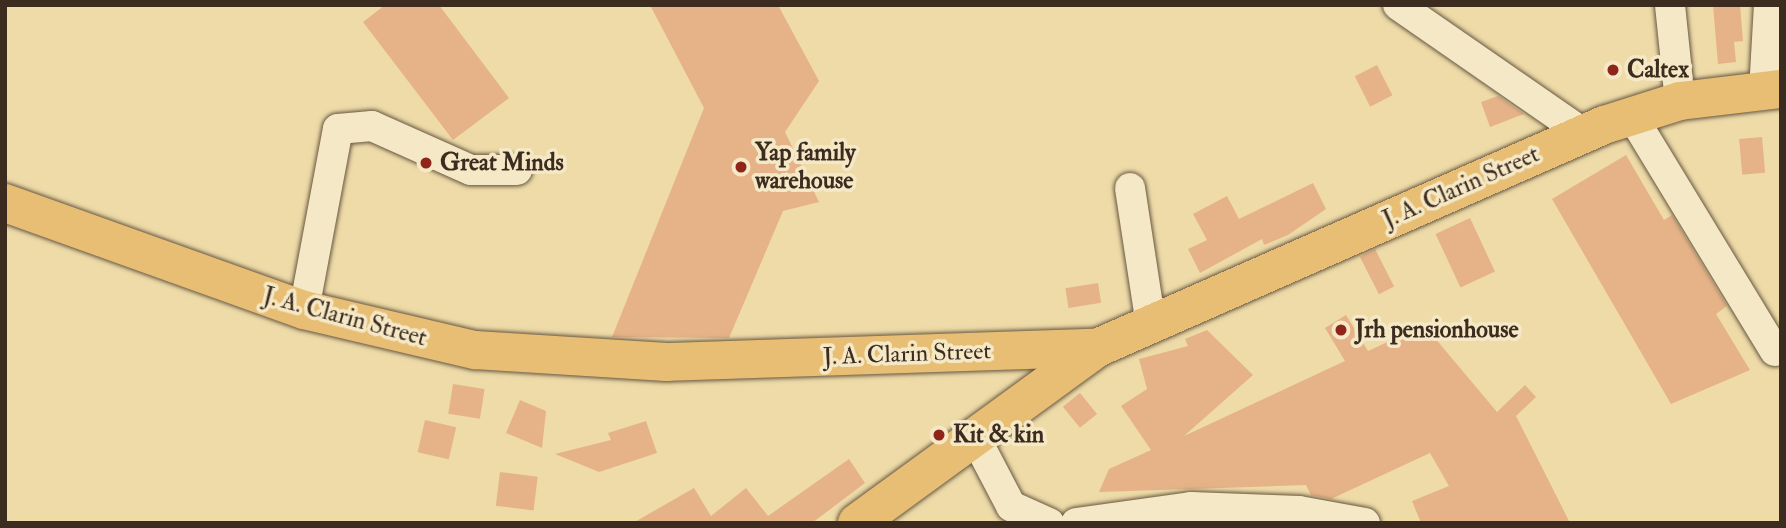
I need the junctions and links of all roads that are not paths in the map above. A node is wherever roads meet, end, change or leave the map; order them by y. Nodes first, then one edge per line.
1 (1398, 5) edge
2 (1670, 5) edge
3 (1769, 5) edge
4 (1772, 90) edge
5 (1680, 101) junction
6 (1632, 116) junction
7 (1584, 134) junction
8 (517, 170) dead end
9 (1130, 188) dead end
10 (5, 203) edge
11 (304, 310) junction
12 (1151, 326) junction
13 (1097, 348) junction
14 (1775, 351) dead end
15 (976, 439) junction
16 (857, 523) edge
17 (1049, 523) edge
18 (1076, 523) edge
19 (1365, 523) edge

1 - 7 street
2 - 5 street
3 - 4 street
4 - 5 main road, J. A. Clarin Street
5 - 6 main road, J. A. Clarin Street
6 - 7 main road, J. A. Clarin Street
6 - 14 street
7 - 12 main road, J. A. Clarin Street
8 - 11 street
9 - 12 street
10 - 11 main road, J. A. Clarin Street
11 - 13 main road, J. A. Clarin Street
12 - 13 main road, J. A. Clarin Street
13 - 15 main road
15 - 16 main road
15 - 17 street
18 - 19 street

